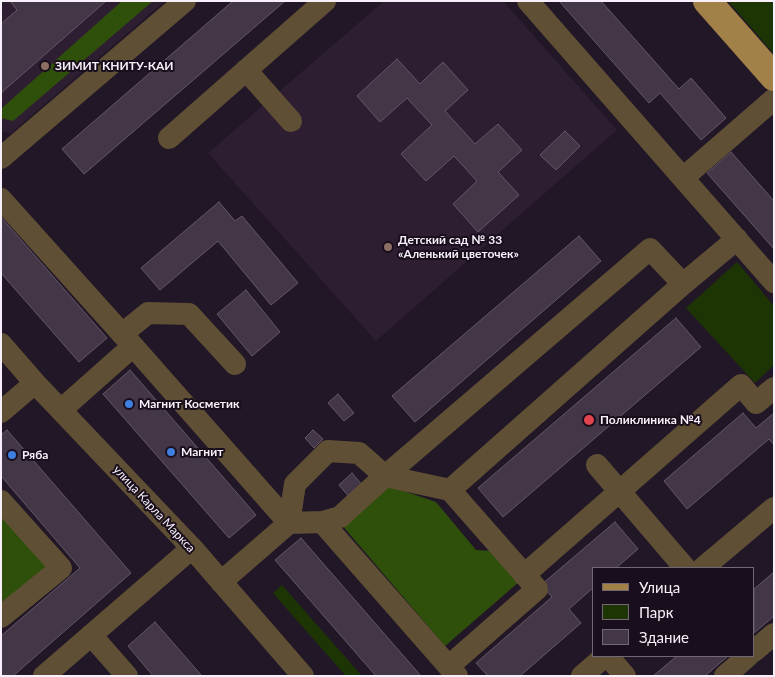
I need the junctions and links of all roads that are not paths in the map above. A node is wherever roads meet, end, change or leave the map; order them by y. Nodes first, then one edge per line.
1 (185, 1) edge
2 (325, 1) edge
3 (528, 1) edge
4 (707, 1) edge
5 (246, 70) junction
6 (774, 77) edge
7 (774, 99) edge
8 (291, 121) dead end
9 (169, 138) dead end
10 (1, 158) edge
11 (683, 178) junction
12 (1, 199) edge
13 (737, 239) junction
14 (774, 282) edge
15 (683, 284) junction
16 (128, 340) junction
17 (1, 344) edge
18 (235, 364) dead end
19 (35, 383) junction
20 (774, 388) edge
21 (61, 410) junction
22 (1, 412) edge
23 (597, 465) dead end
24 (385, 476) junction
25 (450, 490) junction
26 (620, 492) junction
27 (1, 502) edge
28 (774, 508) edge
29 (322, 522) junction
30 (288, 523) junction
31 (192, 548) junction
32 (684, 567) edge
33 (704, 567) edge
34 (524, 575) junction
35 (221, 582) junction
36 (1, 617) edge
37 (774, 634) edge
38 (91, 636) junction
39 (755, 650) edge
40 (605, 657) edge
41 (607, 657) edge
42 (747, 657) edge
43 (453, 671) edge
44 (44, 676) edge
45 (127, 676) edge
46 (303, 676) edge
47 (582, 676) edge
48 (625, 676) edge
49 (725, 676) edge

1 - 10 street
2 - 5 street
3 - 11 street
4 - 6 main road
5 - 8 street
5 - 9 street
7 - 11 street
11 - 13 street
12 - 16 street
13 - 14 street
13 - 15 street
15 - 24 street
15 - 25 street
16 - 18 street
16 - 21 street
16 - 30 street
17 - 19 street, улица Карла Маркса
19 - 21 street, улица Карла Маркса
19 - 22 street
20 - 26 street
21 - 31 street, улица Карла Маркса
23 - 26 street
24 - 25 street
24 - 29 street
24 - 30 street
25 - 34 street
26 - 32 street
26 - 34 street
27 - 36 street
28 - 33 street
29 - 30 street
29 - 43 street
30 - 35 street
31 - 35 street, улица Карла Маркса
31 - 38 street
34 - 43 street
35 - 46 street, улица Карла Маркса
37 - 39 street
38 - 44 street
38 - 45 street
40 - 47 street
41 - 48 street
42 - 49 street

